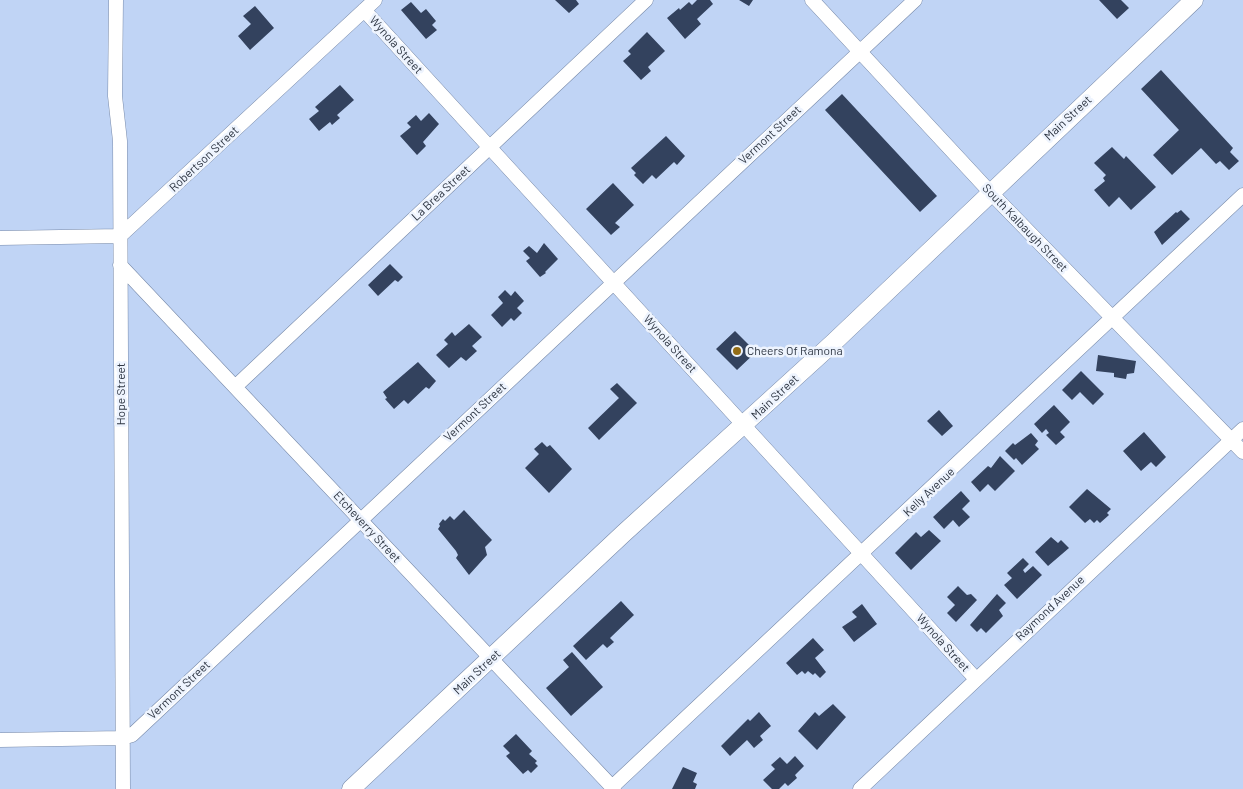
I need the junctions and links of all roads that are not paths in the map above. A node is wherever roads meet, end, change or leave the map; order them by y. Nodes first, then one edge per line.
1 (116, 0) edge
2 (375, 0) edge
3 (646, 0) edge
4 (812, 0) edge
5 (915, 0) edge
6 (1194, 0) edge
7 (364, 10) junction
8 (859, 51) junction
9 (490, 147) junction
10 (990, 192) junction
11 (1243, 195) edge
12 (120, 236) junction
13 (0, 238) edge
14 (120, 265) junction
15 (614, 282) junction
16 (1112, 318) junction
17 (235, 387) junction
18 (744, 426) junction
19 (1243, 429) edge
20 (1231, 440) junction
21 (1243, 452) edge
22 (361, 519) junction
23 (863, 554) junction
24 (490, 660) junction
25 (975, 678) junction
26 (122, 738) junction
27 (0, 740) edge
28 (613, 788) edge
29 (123, 789) edge
30 (351, 789) edge
31 (860, 789) edge

1 - 12 street, Hope Street
2 - 7 street, Robertson Street
3 - 9 street, La Brea Street
4 - 8 street, South Kalbaugh Street
5 - 8 street, Vermont Street
6 - 10 main road, Main Street
7 - 9 street, Wynola Street
7 - 12 street, Robertson Street
8 - 10 street, South Kalbaugh Street
8 - 15 street, Vermont Street
9 - 15 street, Wynola Street
9 - 17 street, La Brea Street
10 - 16 street, South Kalbaugh Street
10 - 18 main road, Main Street
11 - 16 street, Kelly Avenue
12 - 13 street
12 - 14 street, Hope Street
14 - 17 street, Etcheverry Street
14 - 26 street, Hope Street
15 - 18 street, Wynola Street
15 - 22 street, Vermont Street
16 - 20 street, South Kalbaugh Street
16 - 23 street, Kelly Avenue
17 - 22 street, Etcheverry Street
18 - 23 street, Wynola Street
18 - 24 main road, Main Street
19 - 20 street, Raymond Avenue
20 - 21 street, South Kalbaugh Street
20 - 25 street, Raymond Avenue
22 - 24 street, Etcheverry Street
22 - 26 street, Vermont Street
23 - 25 street, Wynola Street
23 - 28 street, Kelly Avenue
24 - 28 street, Etcheverry Street
24 - 30 main road, Main Street
25 - 31 street, Raymond Avenue
26 - 27 street
26 - 29 street, Hope Street

